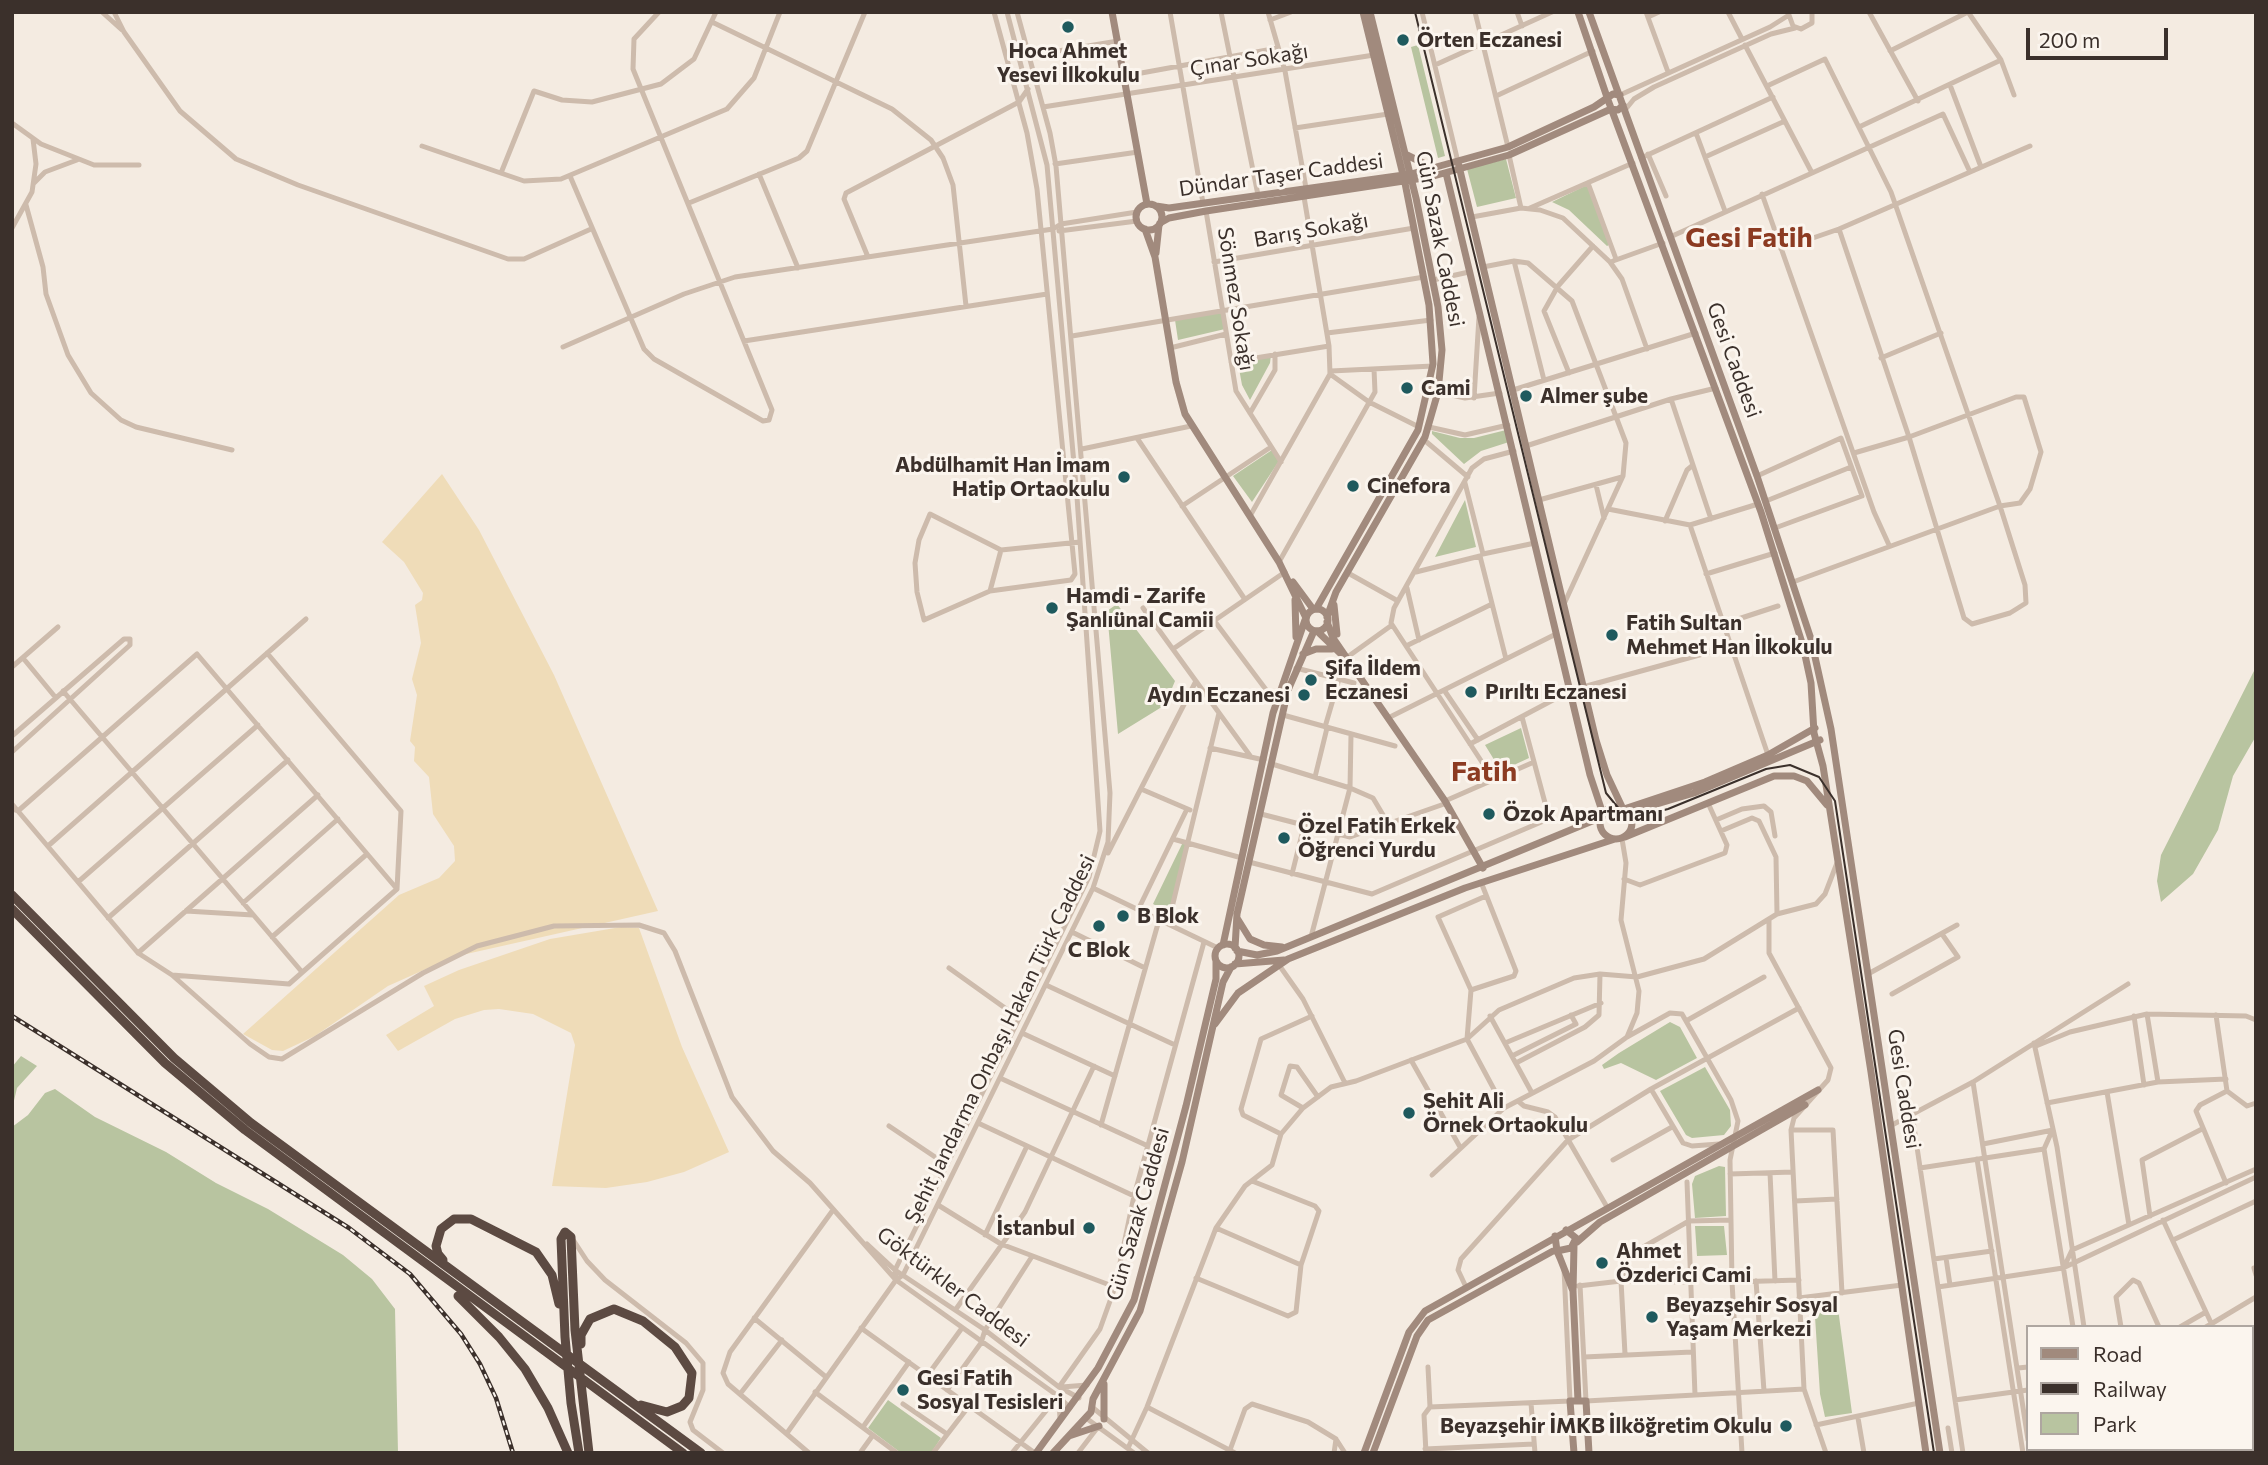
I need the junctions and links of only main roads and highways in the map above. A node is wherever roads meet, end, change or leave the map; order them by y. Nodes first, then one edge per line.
1 (12, 895) edge
2 (12, 909) edge
3 (426, 1266) junction
4 (466, 1282) junction
5 (578, 1332) junction
6 (565, 1337) junction
7 (625, 1399) junction
8 (568, 1453) edge
9 (579, 1453) edge
10 (589, 1453) edge
11 (683, 1453) edge
12 (701, 1453) edge

1 - 4 highway
2 - 3 highway
3 - 8 highway
3 - 11 highway
4 - 6 highway
4 - 7 highway
5 - 6 highway
5 - 7 highway
5 - 10 highway
6 - 9 highway
7 - 12 highway

